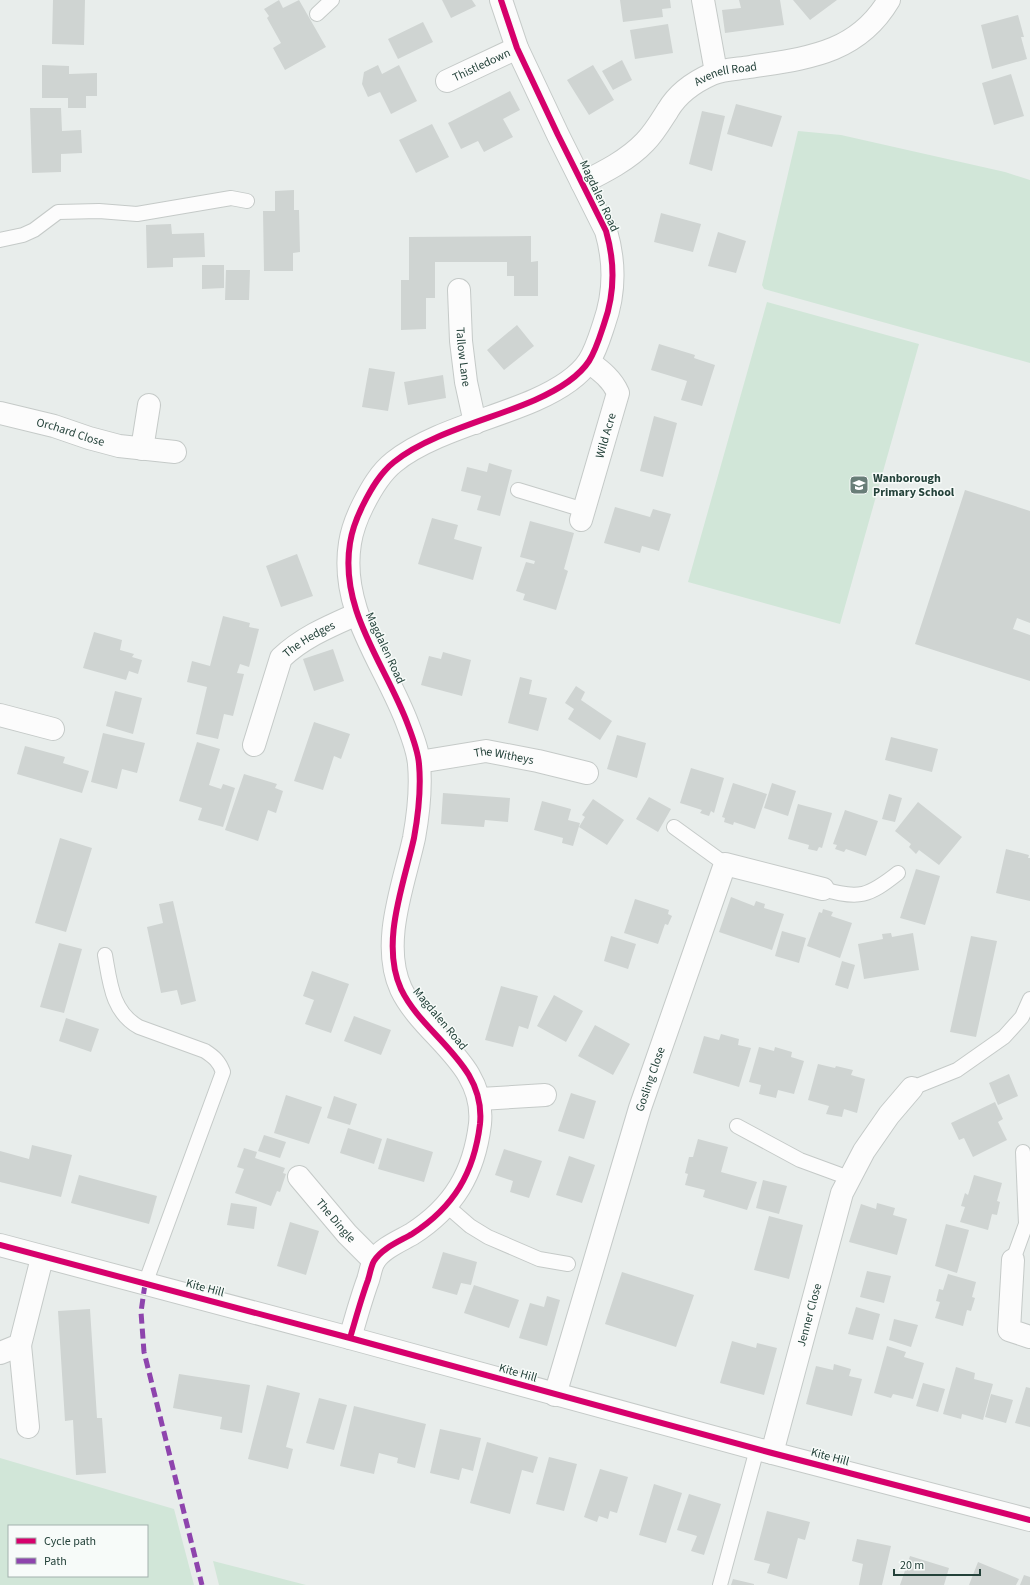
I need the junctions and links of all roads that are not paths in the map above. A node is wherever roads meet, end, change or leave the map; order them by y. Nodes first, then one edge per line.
1 (332, 0) edge
2 (501, 0) edge
3 (703, 0) edge
4 (889, 0) edge
5 (317, 14) dead end
6 (517, 48) junction
7 (716, 72) junction
8 (447, 81) dead end
9 (582, 183) junction
10 (247, 201) dead end
11 (0, 240) edge
12 (459, 290) dead end
13 (589, 362) junction
14 (149, 405) dead end
15 (0, 413) edge
16 (475, 423) junction
17 (142, 449) junction
18 (175, 452) dead end
19 (518, 490) dead end
20 (583, 515) joint
21 (357, 614) junction
22 (0, 715) edge
23 (53, 729) dead end
24 (254, 745) dead end
25 (419, 762) junction
26 (587, 773) dead end
27 (674, 827) dead end
28 (724, 864) junction
29 (898, 873) dead end
30 (824, 889) joint
31 (105, 955) dead end
32 (1030, 999) edge
33 (912, 1088) joint
34 (544, 1095) dead end
35 (480, 1099) junction
36 (737, 1126) dead end
37 (1023, 1152) dead end
38 (299, 1177) dead end
39 (849, 1178) junction
40 (447, 1206) junction
41 (0, 1245) edge
42 (42, 1258) junction
43 (1013, 1260) joint
44 (374, 1261) junction
45 (568, 1264) dead end
46 (145, 1284) junction
47 (1030, 1337) edge
48 (350, 1338) junction
49 (20, 1344) junction
50 (0, 1353) edge
51 (555, 1395) junction
52 (28, 1427) dead end
53 (764, 1451) junction
54 (1030, 1520) edge
55 (720, 1585) edge

1 - 5 lane
2 - 6 street, Magdalen Road
3 - 7 street
4 - 7 street, Avenell Road
6 - 8 street, Thistledown
6 - 9 street, Magdalen Road
7 - 9 street, Avenell Road
9 - 13 street, Magdalen Road
10 - 11 lane
12 - 16 street, Tallow Lane
13 - 16 street, Magdalen Road
13 - 20 street, Wild Acre
14 - 17 street
15 - 17 street, Orchard Close
16 - 21 street, Magdalen Road
17 - 18 street, Orchard Close
19 - 20 lane
21 - 24 street, The Hedges
21 - 25 street, Magdalen Road
22 - 23 street
25 - 26 street, The Witheys
25 - 35 street, Magdalen Road
27 - 28 lane
28 - 30 street
28 - 51 street, Gosling Close
29 - 30 lane
31 - 46 lane
32 - 33 lane
33 - 39 street, Jenner Close
34 - 35 street
35 - 40 street, Magdalen Road
36 - 39 lane
37 - 43 lane
38 - 44 street, The Dingle
39 - 53 street, Jenner Close
40 - 44 street, Magdalen Road
40 - 45 lane
41 - 42 street, Kite Hill
42 - 46 street, Kite Hill
42 - 49 street
43 - 47 street
44 - 48 street
46 - 48 street, Kite Hill
48 - 51 street, Kite Hill
49 - 50 street
49 - 52 street
51 - 53 street, Kite Hill
53 - 54 street, Kite Hill
53 - 55 lane

